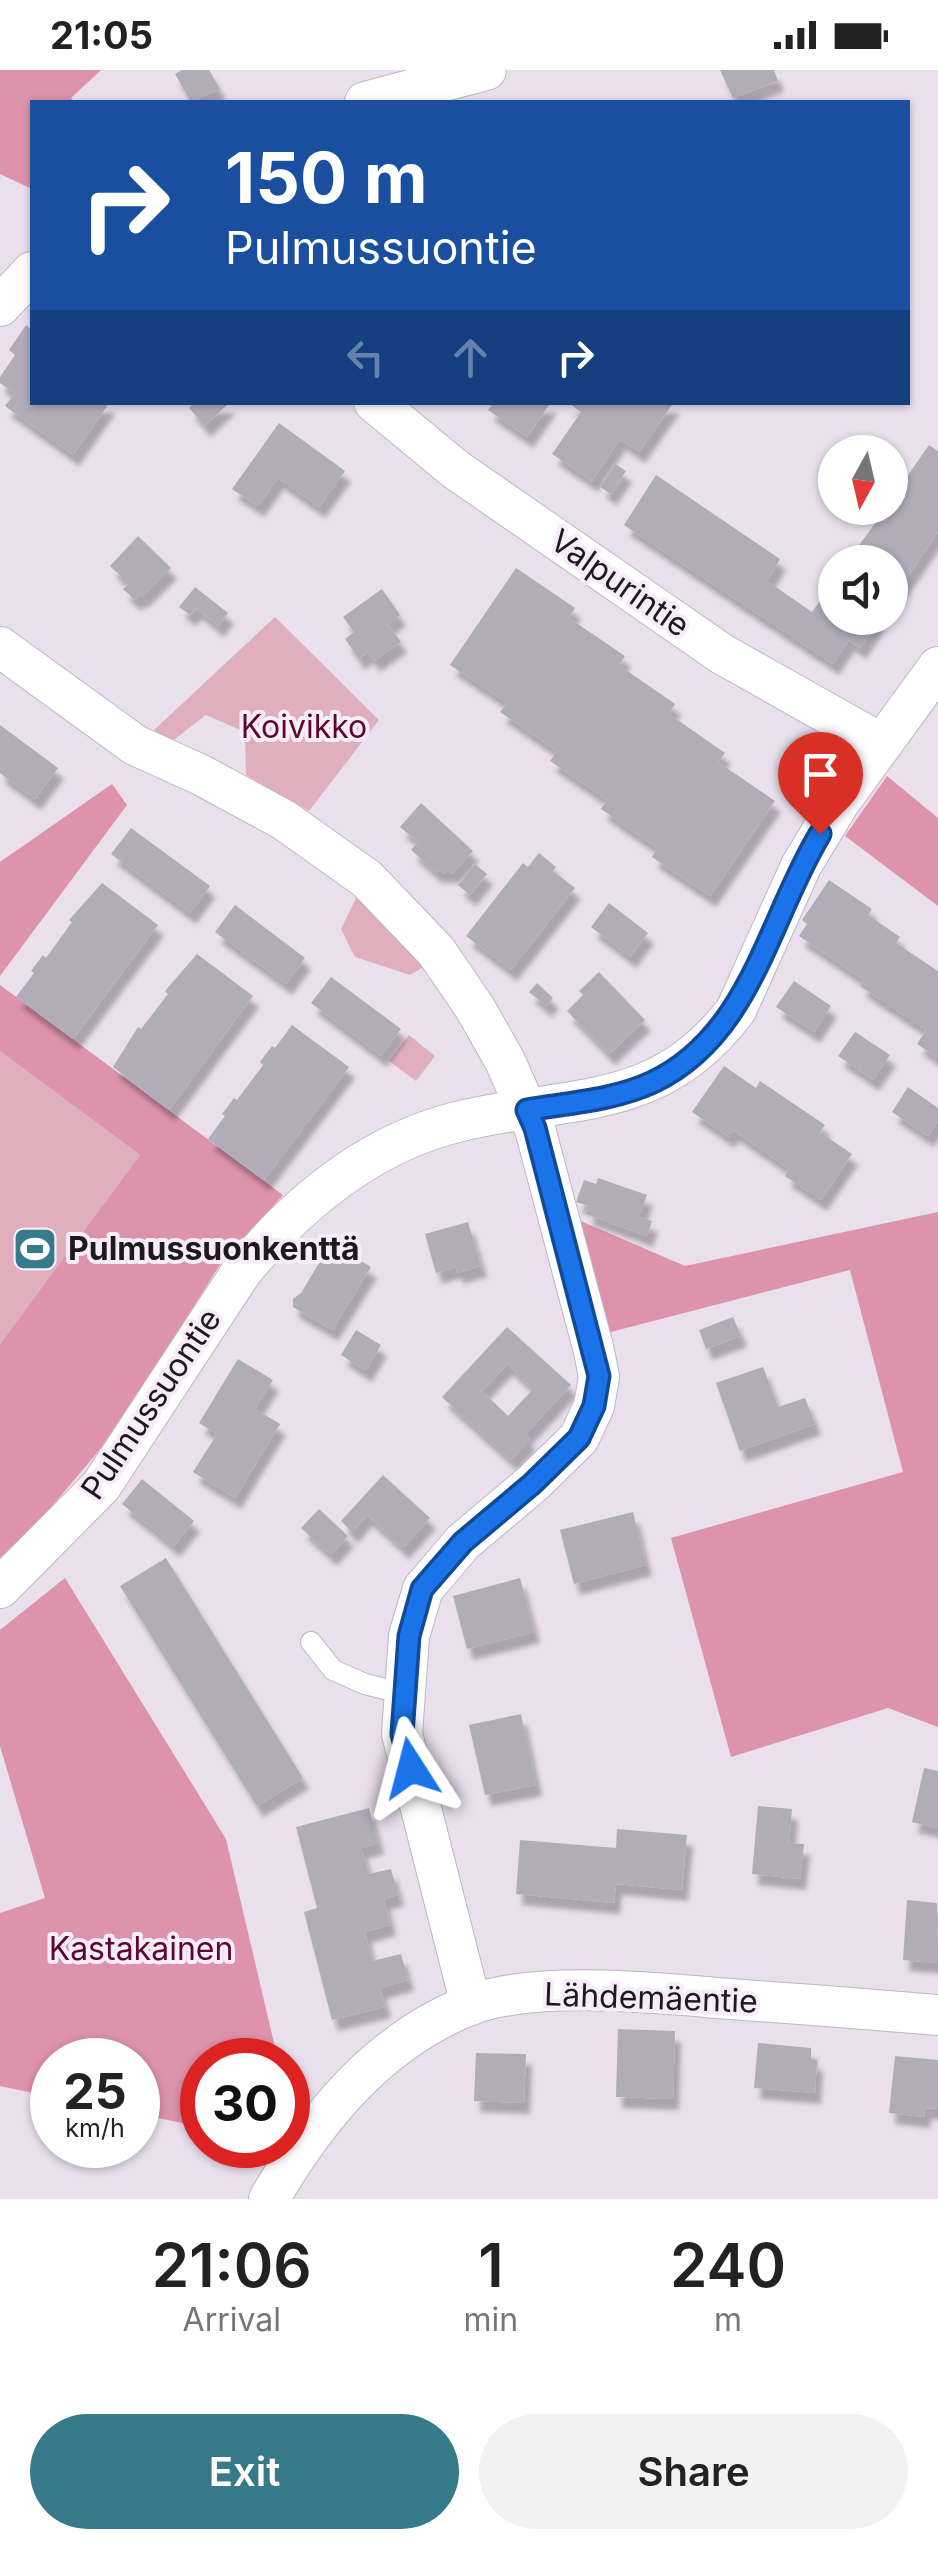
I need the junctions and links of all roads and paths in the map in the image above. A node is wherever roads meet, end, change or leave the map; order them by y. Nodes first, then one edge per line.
1 (486, 70) edge
2 (373, 100) edge
3 (30, 274) edge
4 (0, 306) edge
5 (378, 405) edge
6 (0, 647) edge
7 (938, 667) edge
8 (880, 743) junction
9 (527, 1110) junction
10 (0, 1588) edge
11 (311, 1642) dead end
12 (405, 1694) junction
13 (471, 2004) junction
14 (938, 2015) edge
15 (269, 2199) edge

1 - 2 street
3 - 4 street
5 - 8 street, Valpurintie
6 - 9 street
7 - 8 street, Pulmussuontie
8 - 9 street, Pulmussuontie
9 - 10 street, Pulmussuontie
9 - 12 street
11 - 12 lane
12 - 13 street
13 - 14 street, Lähdemäentie
13 - 15 street, Lähdemäentie

